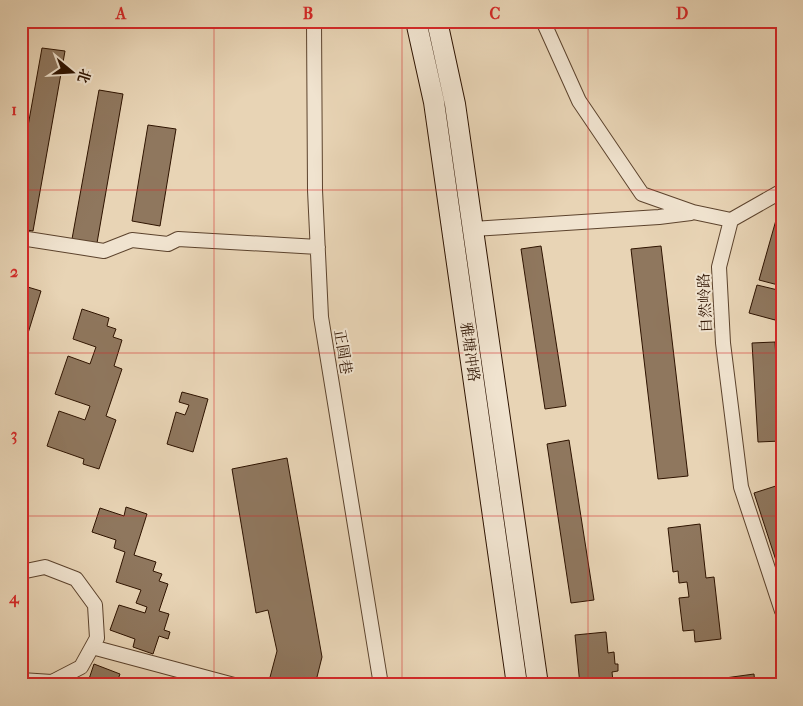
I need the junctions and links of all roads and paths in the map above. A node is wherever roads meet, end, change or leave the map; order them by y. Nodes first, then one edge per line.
1 (314, 21) edge
2 (416, 21) edge
3 (437, 21) edge
4 (543, 21) edge
5 (782, 191) edge
6 (694, 212) junction
7 (731, 220) junction
8 (472, 229) junction
9 (21, 238) edge
10 (318, 247) junction
11 (21, 572) edge
12 (782, 611) edge
13 (92, 647) junction
14 (21, 680) edge
15 (234, 685) edge
16 (381, 685) edge
17 (517, 685) edge
18 (538, 685) edge

1 - 10 street, 正圆巷
2 - 17 street, 雅塘冲路
3 - 8 street, 雅塘冲路
4 - 6 street
5 - 7 street
6 - 7 street
6 - 8 street
7 - 12 street, 自然岭路
8 - 18 street, 雅塘冲路
9 - 10 street
10 - 16 street, 正圆巷
11 - 13 street
13 - 14 street
13 - 15 street

